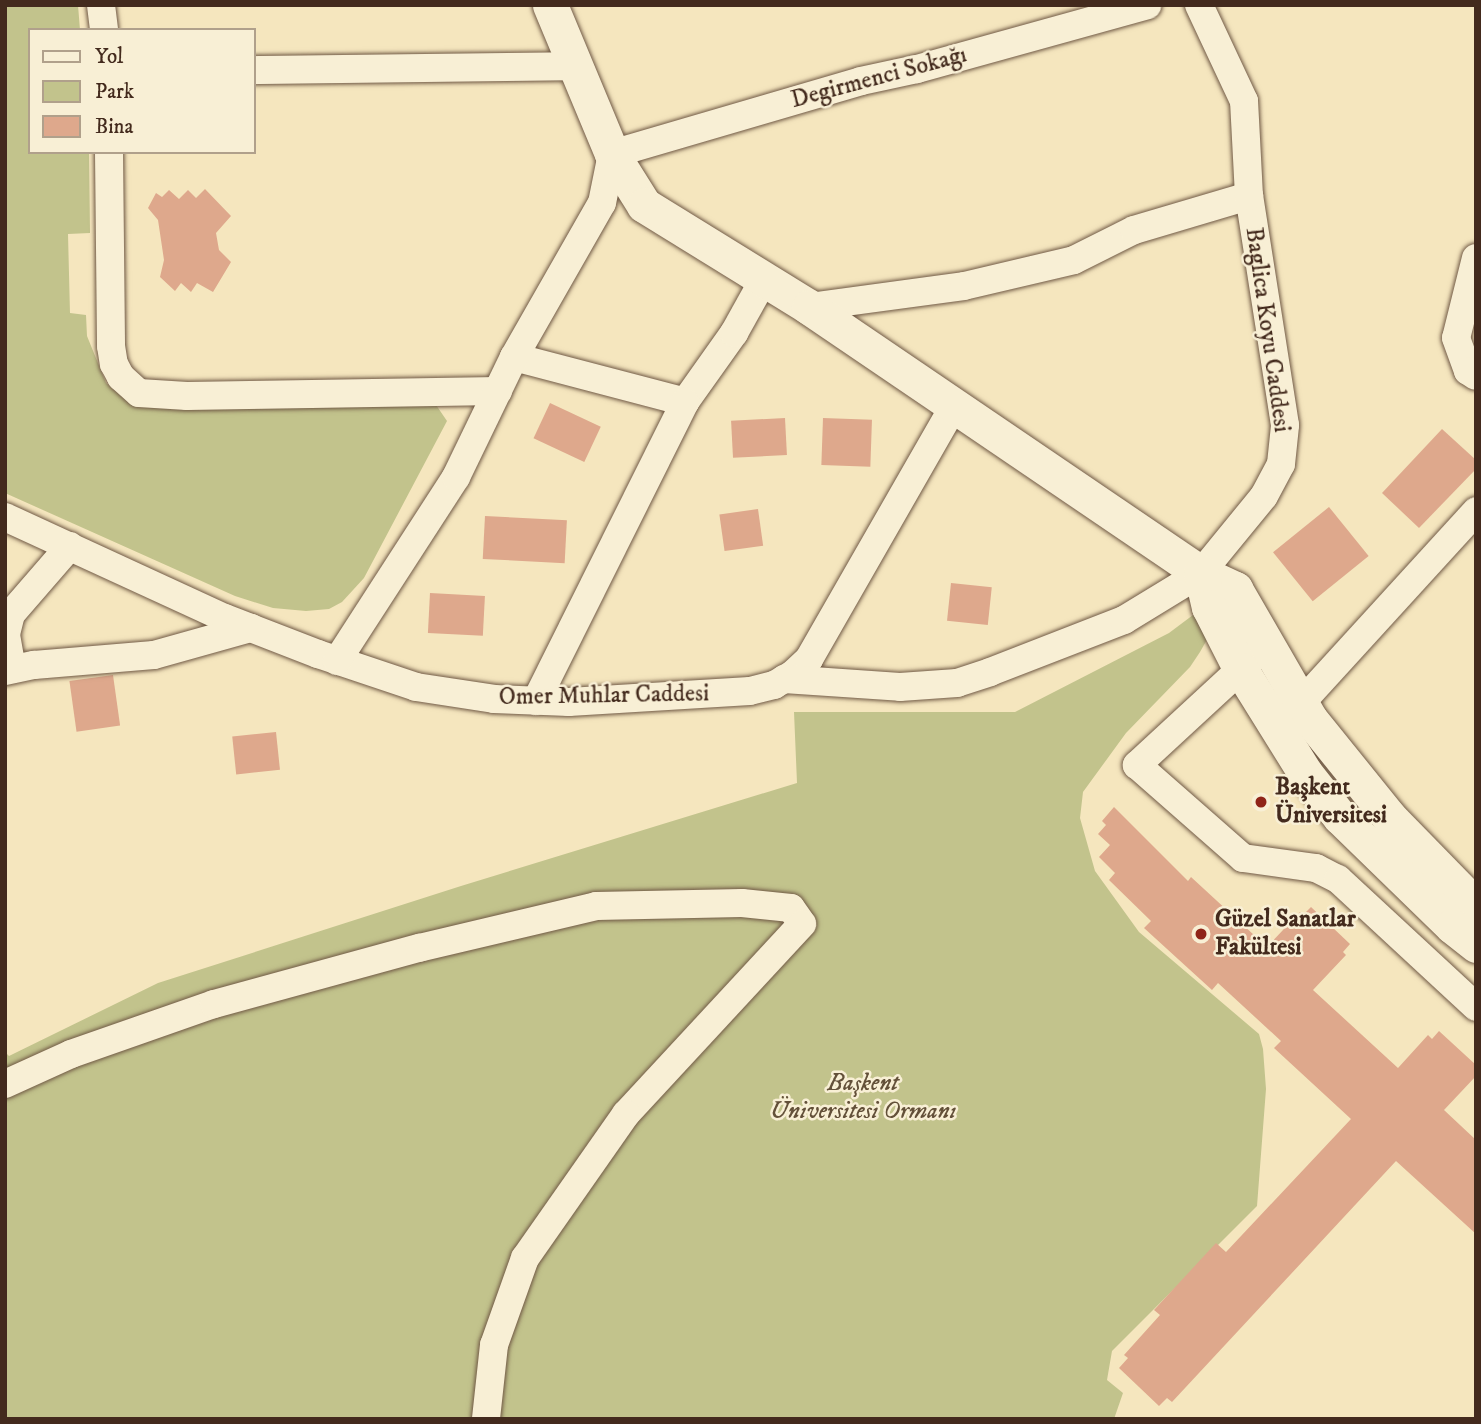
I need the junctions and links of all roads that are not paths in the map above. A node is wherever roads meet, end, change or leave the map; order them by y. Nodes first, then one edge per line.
1 (101, 5) edge
2 (550, 5) edge
3 (1147, 5) edge
4 (1199, 5) edge
5 (104, 28) edge
6 (575, 66) junction
7 (256, 70) edge
8 (109, 154) edge
9 (612, 154) junction
10 (1249, 196) junction
11 (1476, 258) edge
12 (763, 281) junction
13 (809, 307) junction
14 (514, 357) junction
15 (1476, 376) edge
16 (498, 391) junction
17 (685, 402) junction
18 (955, 404) junction
19 (1476, 511) edge
20 (5, 517) edge
21 (70, 547) junction
22 (1201, 573) junction
23 (251, 628) junction
24 (1268, 645) junction
25 (337, 660) junction
26 (9, 670) edge
27 (1241, 670) junction
28 (784, 679) junction
29 (537, 701) junction
30 (1300, 704) junction
31 (1476, 906) edge
32 (1476, 945) edge
33 (1476, 1007) edge
34 (5, 1084) edge
35 (486, 1419) edge

1 - 5 street
2 - 6 street
3 - 9 street, Degirmenci Sokağı
4 - 10 street, Baglica Koyu Caddesi
6 - 7 street
6 - 9 street
8 - 16 street
9 - 12 street
9 - 14 street
10 - 13 street
10 - 22 street, Baglica Koyu Caddesi
11 - 15 street
12 - 13 street
12 - 17 street
13 - 18 street
14 - 16 street
14 - 17 street
16 - 25 street
17 - 29 street
18 - 22 street
18 - 28 street, Omer Muhlar Caddesi
19 - 30 street
20 - 21 street, Omer Muhlar Caddesi
21 - 23 street, Omer Muhlar Caddesi
21 - 26 street
22 - 24 street
22 - 27 street
22 - 28 street, Baglica Koyu Caddesi
23 - 25 street, Omer Muhlar Caddesi
23 - 26 street
24 - 27 street
24 - 30 street
25 - 29 street, Omer Muhlar Caddesi
27 - 32 street
27 - 33 street
28 - 29 street, Omer Muhlar Caddesi
30 - 31 street
34 - 35 street

